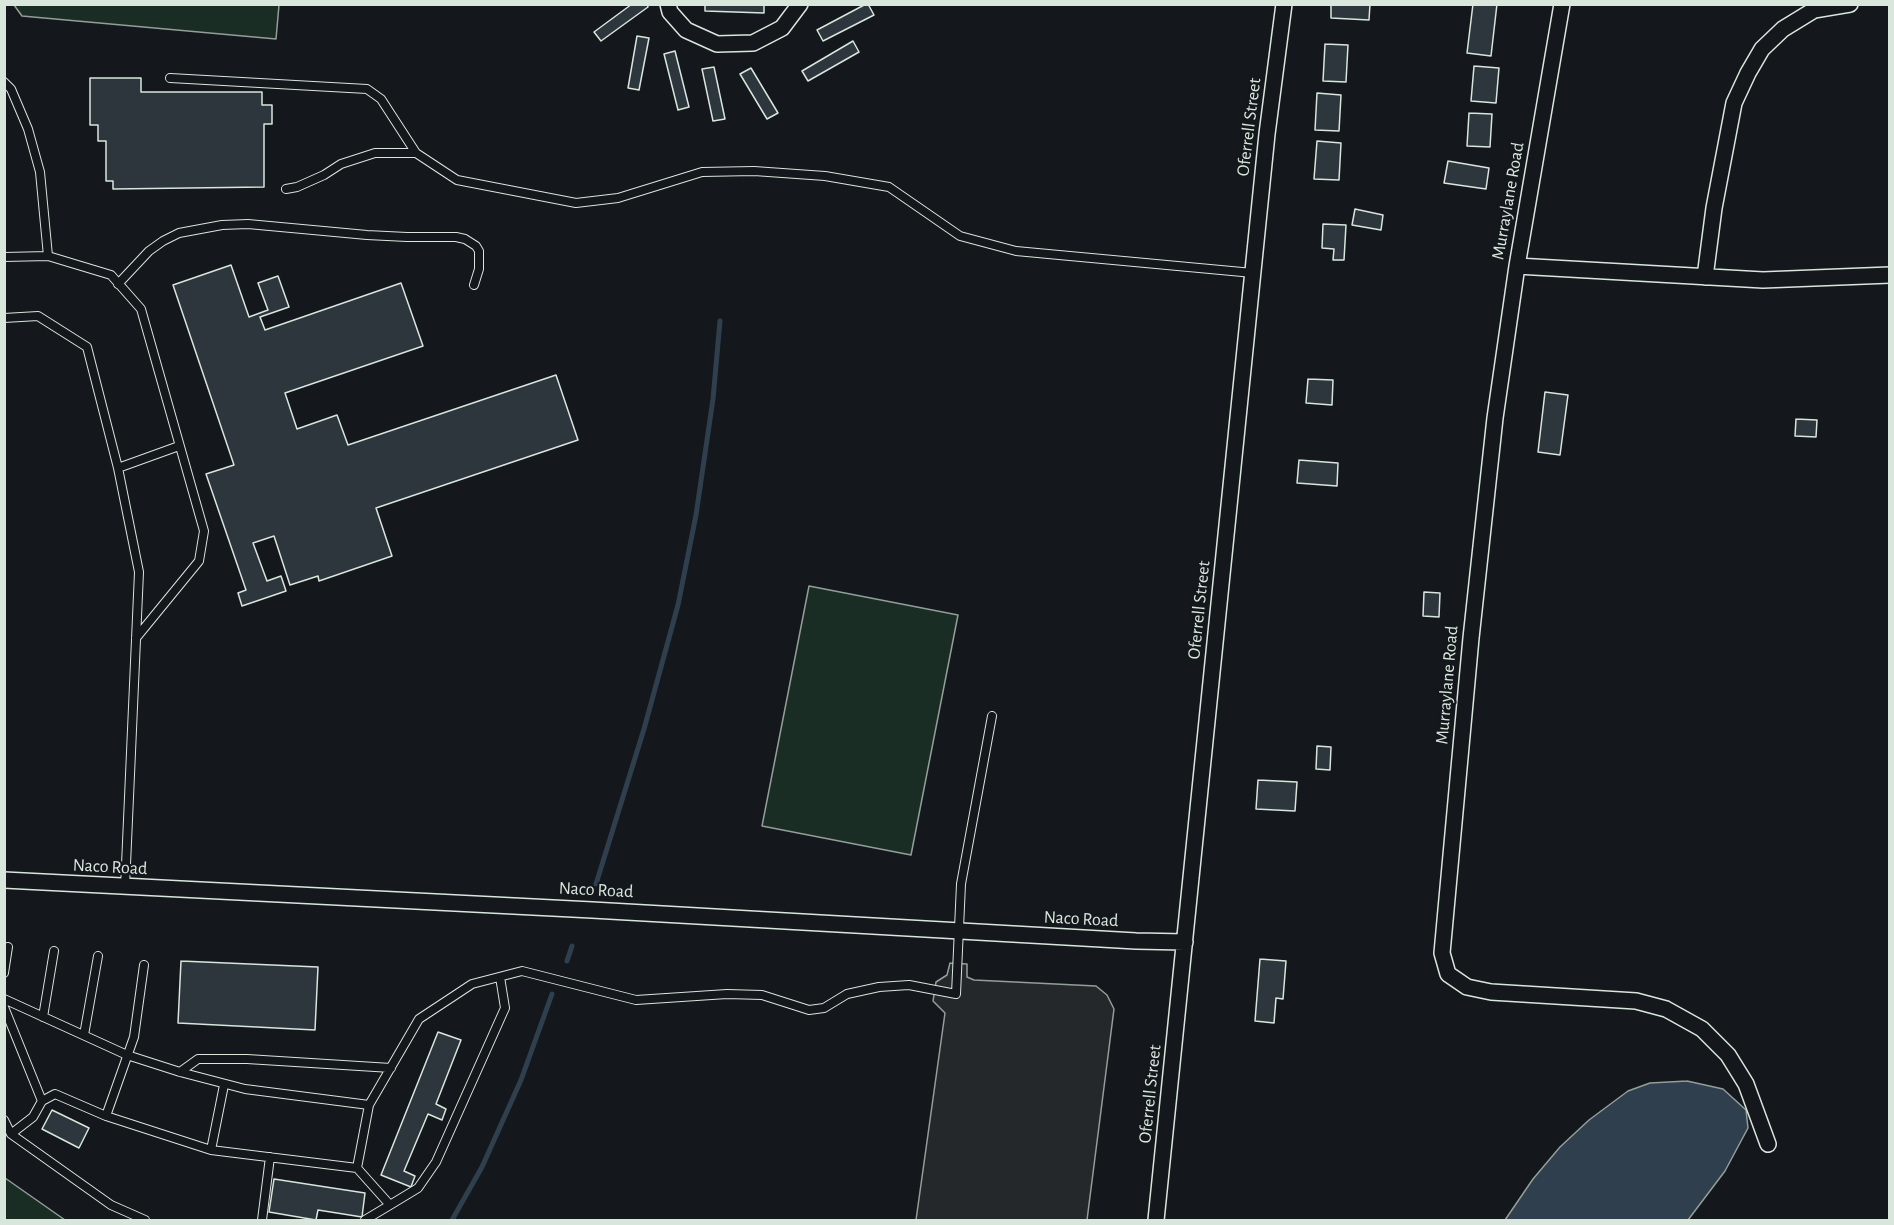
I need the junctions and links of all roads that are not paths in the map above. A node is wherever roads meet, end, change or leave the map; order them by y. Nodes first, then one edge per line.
1 (668, 4) edge
2 (800, 4) edge
3 (1284, 4) edge
4 (1562, 4) edge
5 (1850, 4) edge
6 (170, 78) dead end
7 (4, 82) edge
8 (416, 153) junction
9 (286, 189) dead end
10 (48, 256) junction
11 (4, 258) edge
12 (1517, 266) junction
13 (1253, 273) junction
14 (1890, 275) edge
15 (1705, 276) junction
16 (118, 284) junction
17 (474, 285) dead end
18 (4, 318) edge
19 (179, 446) junction
20 (118, 468) junction
21 (136, 638) junction
22 (992, 716) dead end
23 (4, 880) edge
24 (125, 887) junction
25 (960, 931) junction
26 (1185, 942) junction
27 (8, 947) dead end
28 (54, 951) dead end
29 (98, 956) dead end
30 (144, 965) dead end
31 (4, 973) edge
32 (500, 977) junction
33 (4, 999) edge
34 (4, 1007) edge
35 (43, 1017) junction
36 (84, 1035) junction
37 (127, 1055) junction
38 (391, 1068) junction
39 (180, 1072) junction
40 (224, 1085) junction
41 (42, 1101) junction
42 (369, 1105) junction
43 (106, 1116) junction
44 (4, 1120) edge
45 (11, 1134) junction
46 (1768, 1144) dead end
47 (211, 1150) junction
48 (270, 1157) junction
49 (357, 1168) junction
50 (390, 1205) junction
51 (145, 1221) edge
52 (262, 1221) edge
53 (365, 1221) edge
54 (1156, 1221) edge

1 - 2 street
3 - 13 street, Oferrell Street
4 - 12 street, Murraylane Road
5 - 15 street
6 - 8 lane
7 - 10 lane
8 - 9 lane
8 - 13 lane
10 - 11 lane
10 - 16 lane
12 - 15 street
12 - 46 street, Murraylane Road
13 - 26 street, Oferrell Street
14 - 15 street
16 - 17 lane
16 - 19 lane
18 - 20 lane
19 - 20 lane
19 - 21 lane
20 - 21 lane
21 - 24 lane
22 - 25 lane
23 - 24 street, Naco Road
24 - 25 street, Naco Road
25 - 26 street, Naco Road
25 - 32 lane
26 - 54 street, Oferrell Street
27 - 31 lane
28 - 35 lane
29 - 36 lane
30 - 37 lane
32 - 38 lane
32 - 50 lane
33 - 35 lane
34 - 41 lane
35 - 36 lane
36 - 37 lane
37 - 39 lane
37 - 43 lane
38 - 39 lane
38 - 42 lane
39 - 40 lane
40 - 42 lane
40 - 47 lane
41 - 43 lane
41 - 45 lane
42 - 49 lane
43 - 47 lane
44 - 45 lane
45 - 51 lane
47 - 48 lane
48 - 49 lane
48 - 52 lane
49 - 50 lane
50 - 53 lane

